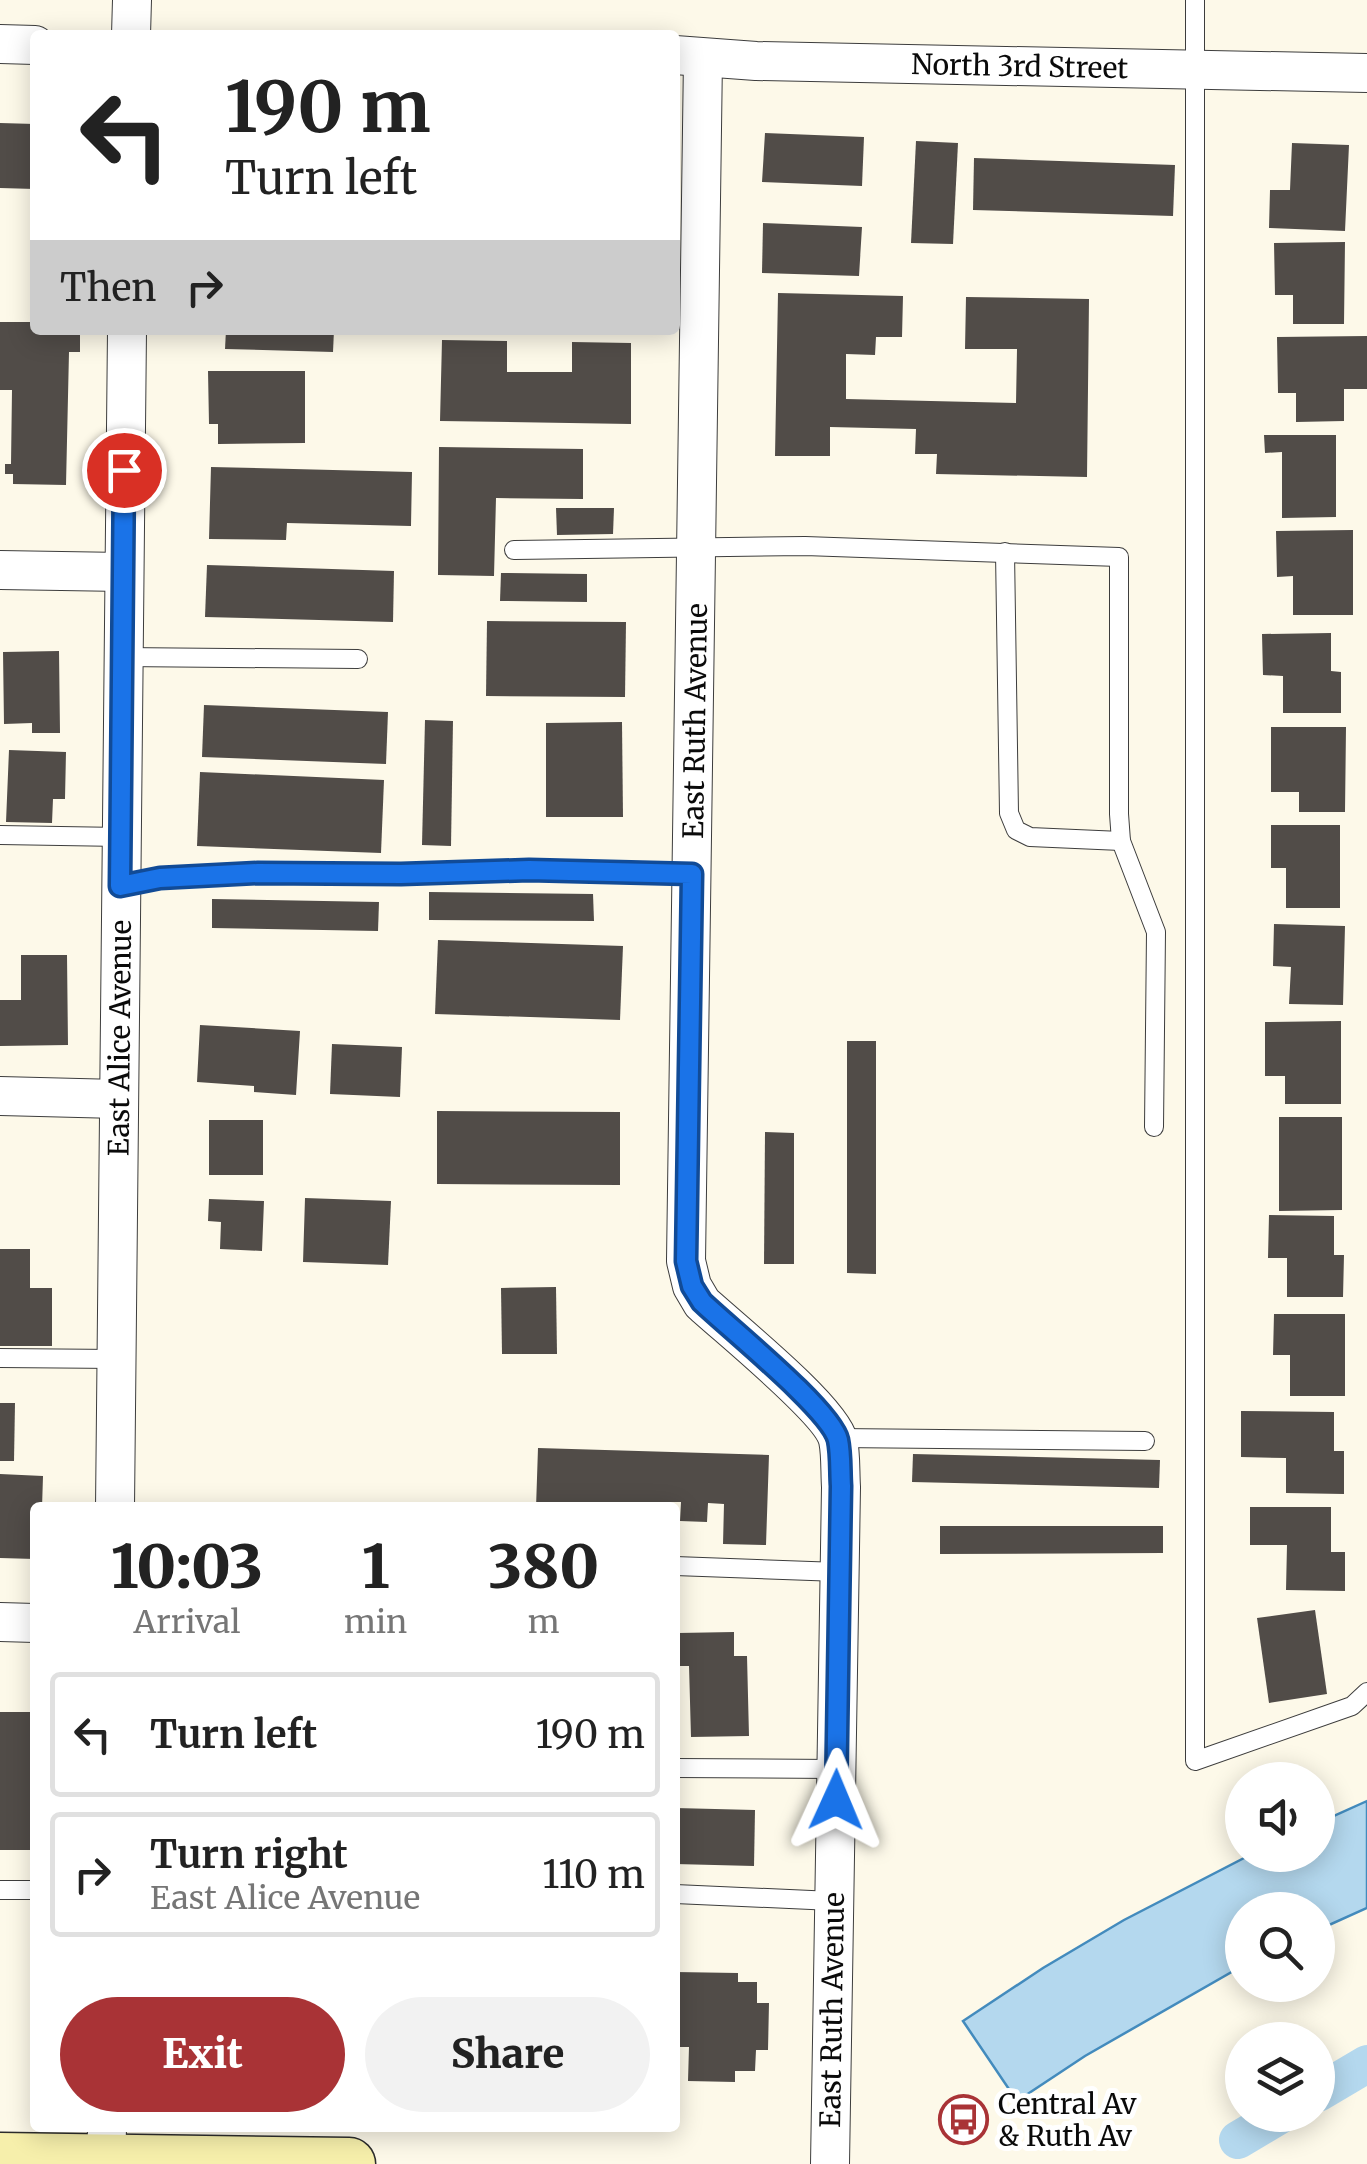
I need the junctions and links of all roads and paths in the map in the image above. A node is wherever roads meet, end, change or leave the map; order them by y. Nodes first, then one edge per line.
1 (132, 0) edge
2 (1195, 0) edge
3 (131, 30) edge
4 (0, 44) edge
5 (30, 45) edge
6 (689, 56) edge
7 (1194, 70) junction
8 (1367, 72) edge
9 (687, 326) edge
10 (127, 335) edge
11 (697, 546) junction
12 (514, 550) dead end
13 (1005, 552) junction
14 (0, 570) edge
15 (123, 572) junction
16 (122, 657) junction
17 (358, 659) dead end
18 (0, 835) edge
19 (121, 837) junction
20 (1122, 841) junction
21 (692, 874) junction
22 (120, 886) junction
23 (0, 1096) edge
24 (118, 1098) junction
25 (1154, 1128) dead end
26 (0, 1358) edge
27 (117, 1359) junction
28 (838, 1438) junction
29 (1145, 1442) dead end
30 (115, 1502) edge
31 (680, 1566) edge
32 (839, 1572) junction
33 (0, 1622) edge
34 (30, 1623) edge
35 (1367, 1692) edge
36 (680, 1768) edge
37 (836, 1770) junction
38 (0, 1890) edge
39 (30, 1890) edge
40 (680, 1894) edge
41 (834, 1901) junction
42 (106, 2150) edge
43 (0, 2158) edge
44 (349, 2164) edge
45 (830, 2164) edge

1 - 3 street
2 - 7 lane
4 - 5 street
6 - 7 street, North 3rd Street
6 - 9 street, East Ruth Avenue
7 - 8 street, North 3rd Street
7 - 35 lane
9 - 11 street, East Ruth Avenue
10 - 15 street, East Alice Avenue
11 - 12 lane
11 - 13 lane
11 - 21 street, East Ruth Avenue
13 - 20 lane
13 - 20 lane
14 - 15 street
15 - 16 street, East Alice Avenue
16 - 17 lane
16 - 19 street, East Alice Avenue
18 - 19 lane
19 - 22 street, East Alice Avenue
20 - 25 lane
21 - 22 lane
21 - 28 street, East Ruth Avenue
22 - 24 street, East Alice Avenue
23 - 24 street
24 - 27 street, East Alice Avenue
26 - 27 lane
27 - 30 street, East Alice Avenue
28 - 29 lane
28 - 32 street, East Ruth Avenue
31 - 32 lane
32 - 37 street, East Ruth Avenue
33 - 34 street
36 - 37 lane
37 - 41 street, East Ruth Avenue
38 - 39 lane
40 - 41 lane
41 - 45 street, East Ruth Avenue
42 - 43 main road
42 - 44 main road

